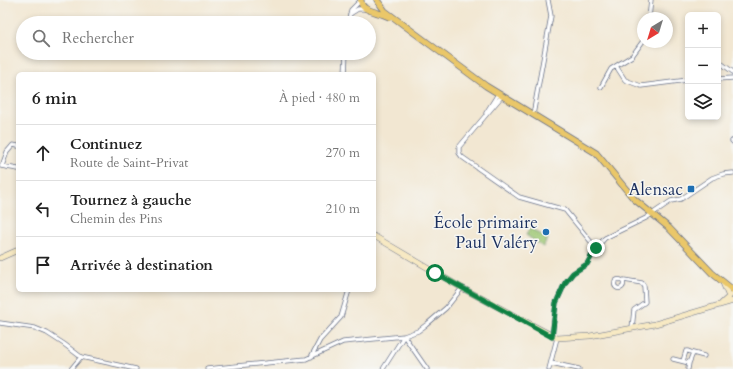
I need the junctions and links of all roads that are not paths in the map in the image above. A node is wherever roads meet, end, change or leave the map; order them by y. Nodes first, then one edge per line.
1 (360, 0) edge
2 (548, 0) edge
3 (651, 0) edge
4 (377, 1) edge
5 (365, 9) junction
6 (372, 10) junction
7 (650, 12) edge
8 (350, 14) joint
9 (405, 26) junction
10 (638, 48) edge
11 (346, 60) edge
12 (721, 63) edge
13 (616, 66) junction
14 (345, 72) edge
15 (733, 72) edge
16 (733, 78) edge
17 (721, 79) edge
18 (685, 80) edge
19 (601, 87) dead end
20 (499, 97) junction
21 (533, 115) junction
22 (16, 146) edge
23 (1, 166) edge
24 (16, 169) edge
25 (733, 173) edge
26 (651, 213) junction
27 (376, 237) edge
28 (376, 240) edge
29 (383, 242) junction
30 (596, 248) junction
31 (16, 251) edge
32 (0, 258) edge
33 (622, 281) dead end
34 (723, 283) junction
35 (462, 288) junction
36 (733, 290) edge
37 (348, 292) edge
38 (731, 299) edge
39 (0, 323) edge
40 (632, 328) junction
41 (404, 336) junction
42 (555, 337) junction
43 (693, 353) junction
44 (704, 356) dead end
45 (81, 357) junction
46 (311, 357) junction
47 (673, 359) dead end
48 (683, 361) junction
49 (551, 363) junction
50 (689, 363) junction
51 (71, 369) edge
52 (136, 369) edge
53 (207, 369) edge
54 (383, 369) edge
55 (426, 369) edge
56 (549, 369) edge
57 (579, 369) edge
58 (688, 369) edge

1 - 5 main road
1 - 8 street
2 - 21 street
3 - 7 street
4 - 6 main road
4 - 9 main road
5 - 6 main road
5 - 8 street
6 - 9 main road
9 - 20 main road
10 - 13 street
11 - 14 street
12 - 15 street
13 - 18 street
13 - 19 street
16 - 17 street
20 - 21 main road
20 - 30 street
21 - 26 main road
22 - 23 street
23 - 24 street
25 - 26 street
26 - 30 street
26 - 34 main road
27 - 29 street
28 - 29 street
29 - 35 street
30 - 42 street
31 - 32 street
33 - 40 street
34 - 36 main road
34 - 38 street
35 - 41 street
35 - 42 street
37 - 46 street
38 - 40 street
39 - 45 street
40 - 42 street
41 - 46 street
41 - 54 street
41 - 55 street
42 - 49 street
43 - 44 street
43 - 48 street
43 - 50 street
45 - 51 street
45 - 52 street
46 - 53 street
47 - 48 street
48 - 50 street
49 - 56 street
49 - 57 street
50 - 58 street

